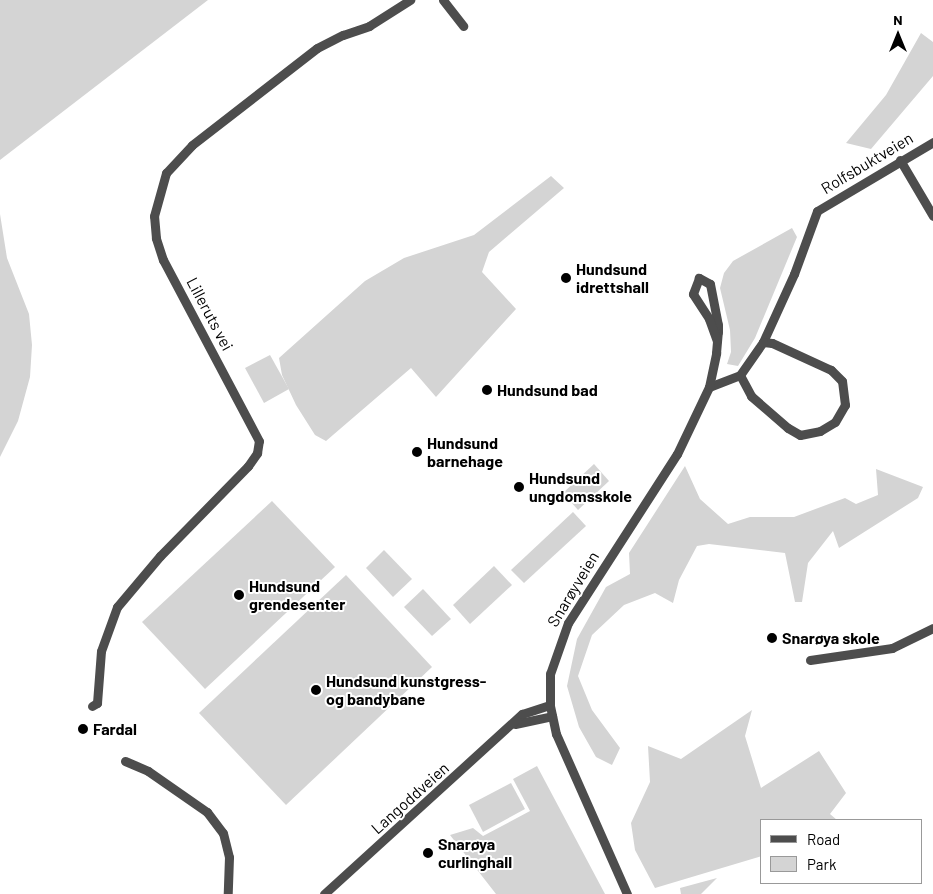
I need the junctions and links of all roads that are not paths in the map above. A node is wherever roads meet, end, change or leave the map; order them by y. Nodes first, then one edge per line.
1 (410, 0) edge
2 (443, 0) edge
3 (463, 26) dead end
4 (933, 142) edge
5 (900, 160) junction
6 (933, 216) edge
7 (715, 326) junction
8 (763, 342) junction
9 (740, 375) junction
10 (709, 387) junction
11 (933, 628) edge
12 (810, 660) dead end
13 (550, 705) junction
14 (92, 706) dead end
15 (552, 716) junction
16 (515, 724) junction
17 (125, 761) dead end
18 (228, 894) edge
19 (324, 894) edge
20 (627, 894) edge

1 - 14 street, Lilleruts vei
2 - 3 street
4 - 5 street, Rolfsbuktveien
5 - 6 street
5 - 8 street, Rolfsbuktveien
7 - 7 street, Snarøyveien
7 - 10 street, Snarøyveien
8 - 9 street
8 - 9 street
9 - 10 street
10 - 13 street, Snarøyveien
11 - 12 street
13 - 15 street, Snarøyveien
13 - 16 street, Langoddveien
15 - 16 street, Langoddveien
15 - 20 street, Snarøyveien
16 - 19 street, Langoddveien
17 - 18 street

